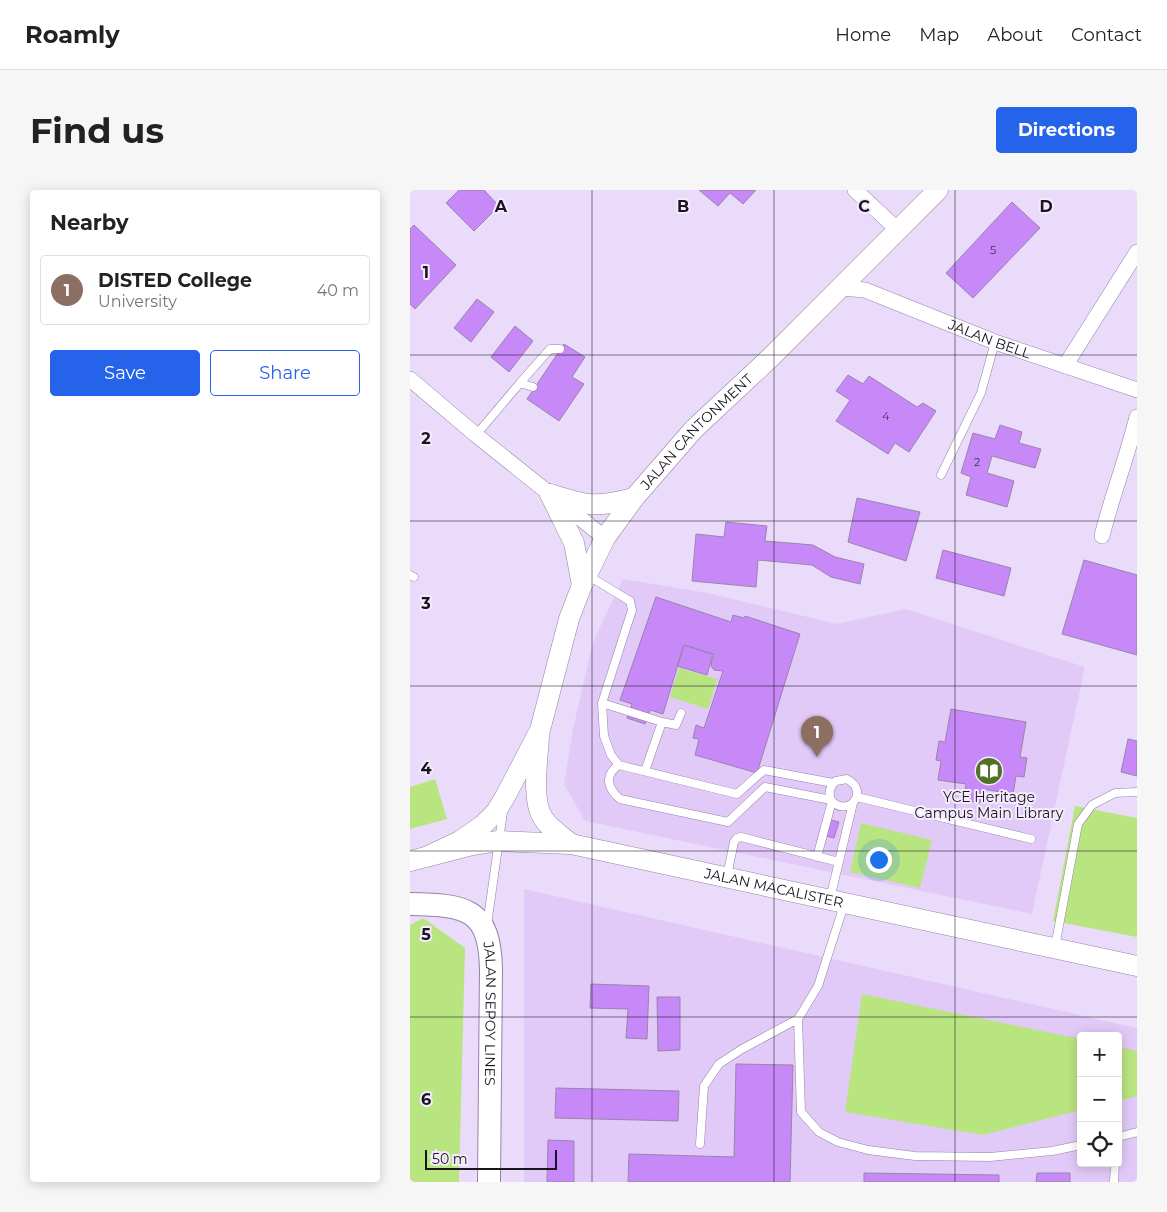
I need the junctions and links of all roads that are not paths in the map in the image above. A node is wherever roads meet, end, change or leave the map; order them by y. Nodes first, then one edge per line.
1 (855, 190) edge
2 (938, 190) edge
3 (899, 231) junction
4 (1137, 252) edge
5 (841, 288) junction
6 (995, 342) junction
7 (560, 349) dead end
8 (1065, 366) junction
9 (410, 379) edge
10 (520, 383) junction
11 (532, 386) dead end
12 (1137, 390) edge
13 (1137, 417) edge
14 (476, 435) junction
15 (941, 475) dead end
16 (550, 494) junction
17 (634, 498) junction
18 (1102, 536) dead end
19 (605, 538) junction
20 (585, 580) junction
21 (602, 703) junction
22 (681, 713) dead end
23 (662, 722) junction
24 (540, 730) junction
25 (619, 765) junction
26 (645, 771) junction
27 (833, 784) junction
28 (1137, 792) edge
29 (506, 796) junction
30 (855, 800) junction
31 (832, 801) junction
32 (1031, 839) dead end
33 (498, 842) junction
34 (571, 844) junction
35 (817, 857) junction
36 (419, 859) edge
37 (839, 862) junction
38 (726, 878) junction
39 (837, 901) junction
40 (410, 904) edge
41 (486, 934) junction
42 (1055, 947) junction
43 (1137, 966) edge
44 (798, 1019) junction
45 (1137, 1132) edge
46 (1122, 1136) edge
47 (700, 1144) dead end
48 (1077, 1146) edge
49 (1115, 1167) edge
50 (489, 1182) edge
51 (1114, 1182) edge

1 - 3 street
2 - 3 main road, JALAN CANTONMENT
3 - 5 main road, JALAN CANTONMENT
4 - 8 street
5 - 6 street, JALAN BELL
5 - 17 main road, JALAN CANTONMENT
6 - 8 street, JALAN BELL
6 - 15 lane
7 - 10 lane
8 - 12 street, JALAN BELL
9 - 14 street
10 - 11 lane
10 - 14 lane
13 - 18 street
14 - 16 street
16 - 17 main road
16 - 19 street
16 - 20 main road
17 - 19 main road, JALAN CANTONMENT
19 - 20 main road, JALAN CANTONMENT
20 - 21 lane
20 - 24 main road, JALAN CANTONMENT
21 - 23 lane
21 - 25 lane
22 - 23 lane
23 - 26 lane
24 - 29 main road
24 - 34 main road
25 - 26 lane
25 - 31 lane
26 - 27 lane
27 - 30 lane
27 - 31 lane
28 - 42 lane
29 - 33 lane
29 - 36 main road
30 - 31 lane
30 - 32 lane
30 - 37 lane
31 - 35 lane
33 - 34 main road, JALAN MACALISTER
33 - 36 main road, JALAN MACALISTER
33 - 41 lane
34 - 38 main road, JALAN MACALISTER
35 - 37 lane
35 - 38 lane
37 - 39 lane
38 - 39 main road, JALAN MACALISTER
39 - 42 main road, JALAN MACALISTER
39 - 44 lane
40 - 41 main road, JALAN SEPOY LINES
41 - 50 main road, JALAN SEPOY LINES
42 - 43 main road, JALAN MACALISTER
44 - 47 lane
44 - 48 lane
45 - 46 lane
49 - 51 lane

